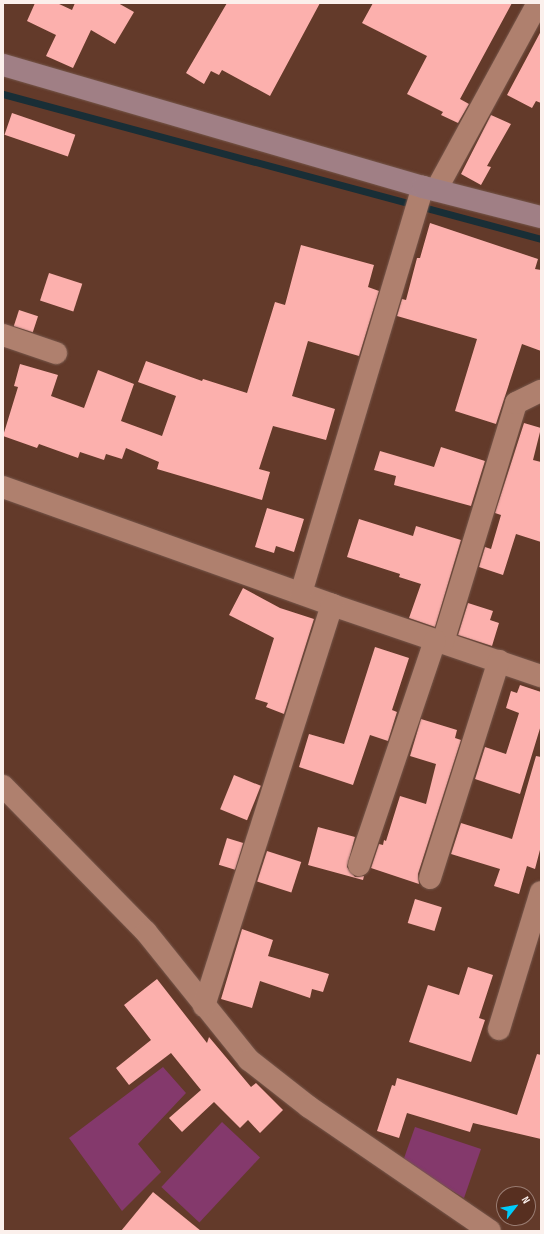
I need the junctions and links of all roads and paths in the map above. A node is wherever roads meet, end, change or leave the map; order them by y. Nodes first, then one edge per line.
1 (538, 3) edge
2 (3, 66) edge
3 (423, 197) junction
4 (541, 217) edge
5 (3, 335) edge
6 (56, 353) dead end
7 (541, 391) edge
8 (3, 487) edge
9 (301, 593) junction
10 (332, 605) junction
11 (439, 641) junction
12 (499, 662) junction
13 (541, 676) edge
14 (3, 786) edge
15 (359, 865) dead end
16 (430, 878) dead end
17 (541, 892) edge
18 (204, 1006) junction
19 (499, 1029) dead end
20 (490, 1231) edge

1 - 3 street
2 - 3 street
3 - 4 street
3 - 9 street
5 - 6 street
7 - 11 street
8 - 9 street
9 - 10 street
10 - 11 street
10 - 18 street
11 - 12 street
11 - 15 street
12 - 13 street
12 - 16 street
14 - 18 street
17 - 19 street
18 - 20 street

